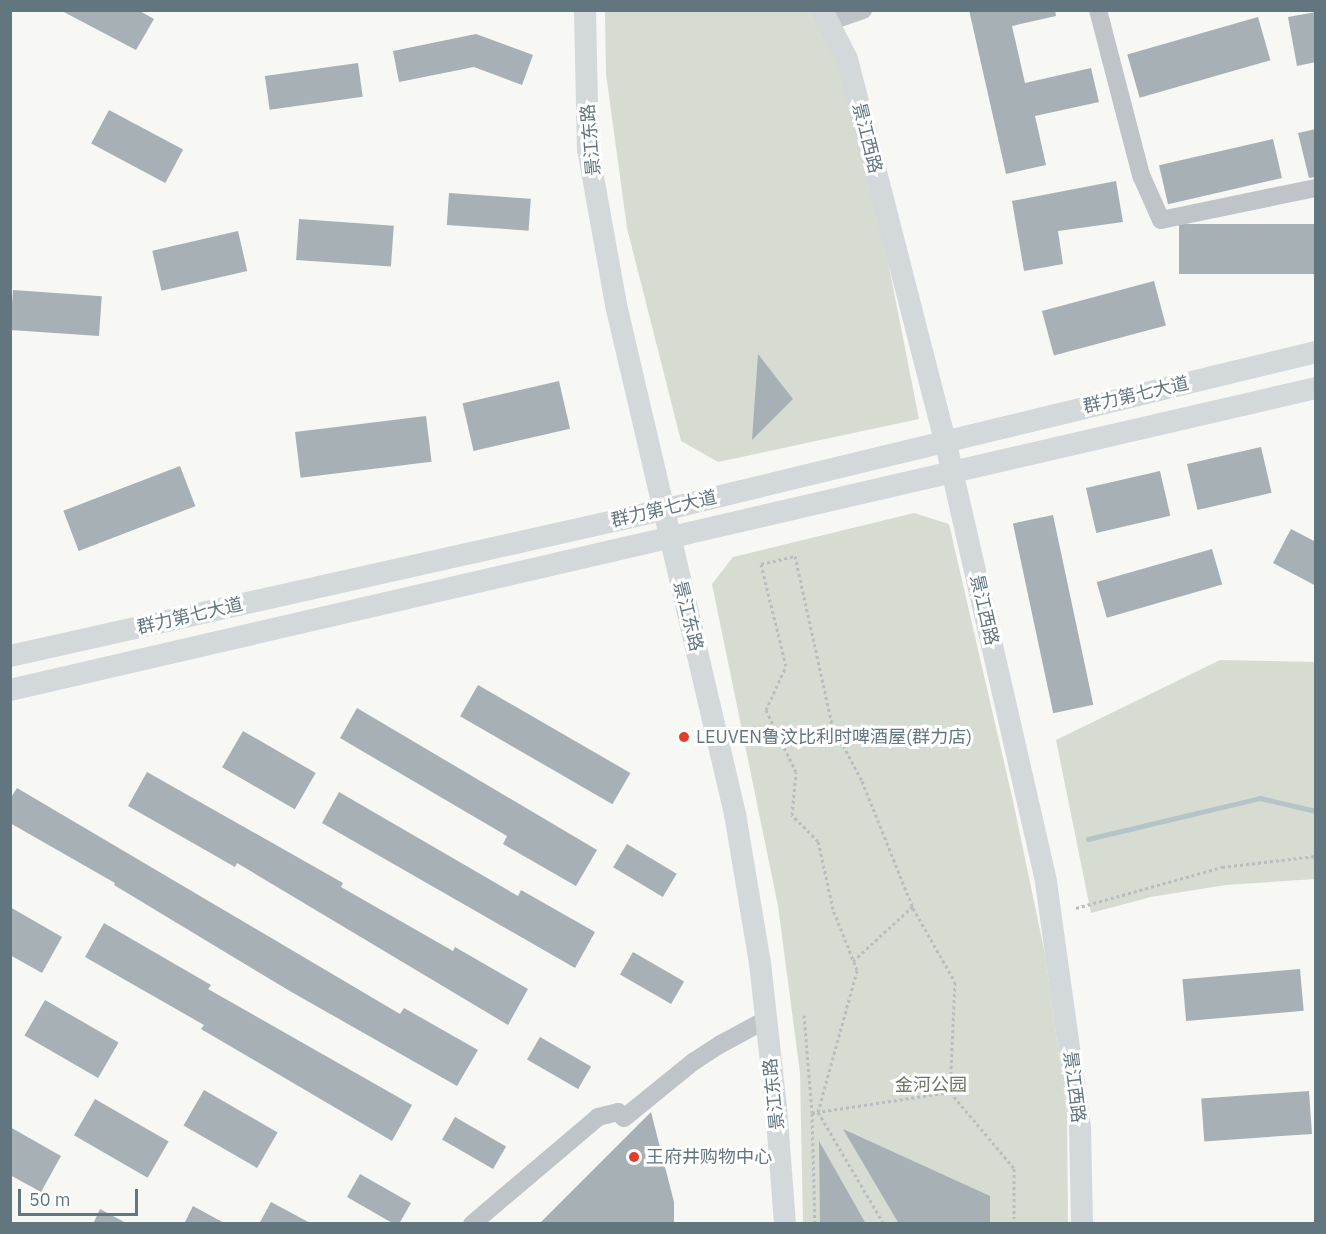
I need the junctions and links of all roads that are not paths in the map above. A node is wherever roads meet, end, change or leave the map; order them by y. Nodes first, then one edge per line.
1 (585, 10) edge
2 (863, 10) edge
3 (1098, 10) edge
4 (825, 16) edge
5 (1316, 188) edge
6 (1316, 352) edge
7 (1316, 388) edge
8 (945, 440) junction
9 (952, 472) junction
10 (663, 510) junction
11 (669, 539) junction
12 (10, 656) edge
13 (10, 690) edge
14 (767, 1019) junction
15 (472, 1224) edge
16 (785, 1224) edge
17 (1082, 1224) edge

1 - 10 main road, 景江东路
2 - 4 street
3 - 5 street
4 - 8 main road, 景江西路
6 - 8 main road, 群力第七大道
7 - 9 main road, 群力第七大道
8 - 9 main road, 景江西路
8 - 10 main road, 群力第七大道
9 - 11 main road, 群力第七大道
9 - 17 main road, 景江西路
10 - 11 main road, 景江东路
10 - 12 main road, 群力第七大道
11 - 13 main road, 群力第七大道
11 - 14 main road, 景江东路
14 - 15 street
14 - 16 main road, 景江东路

